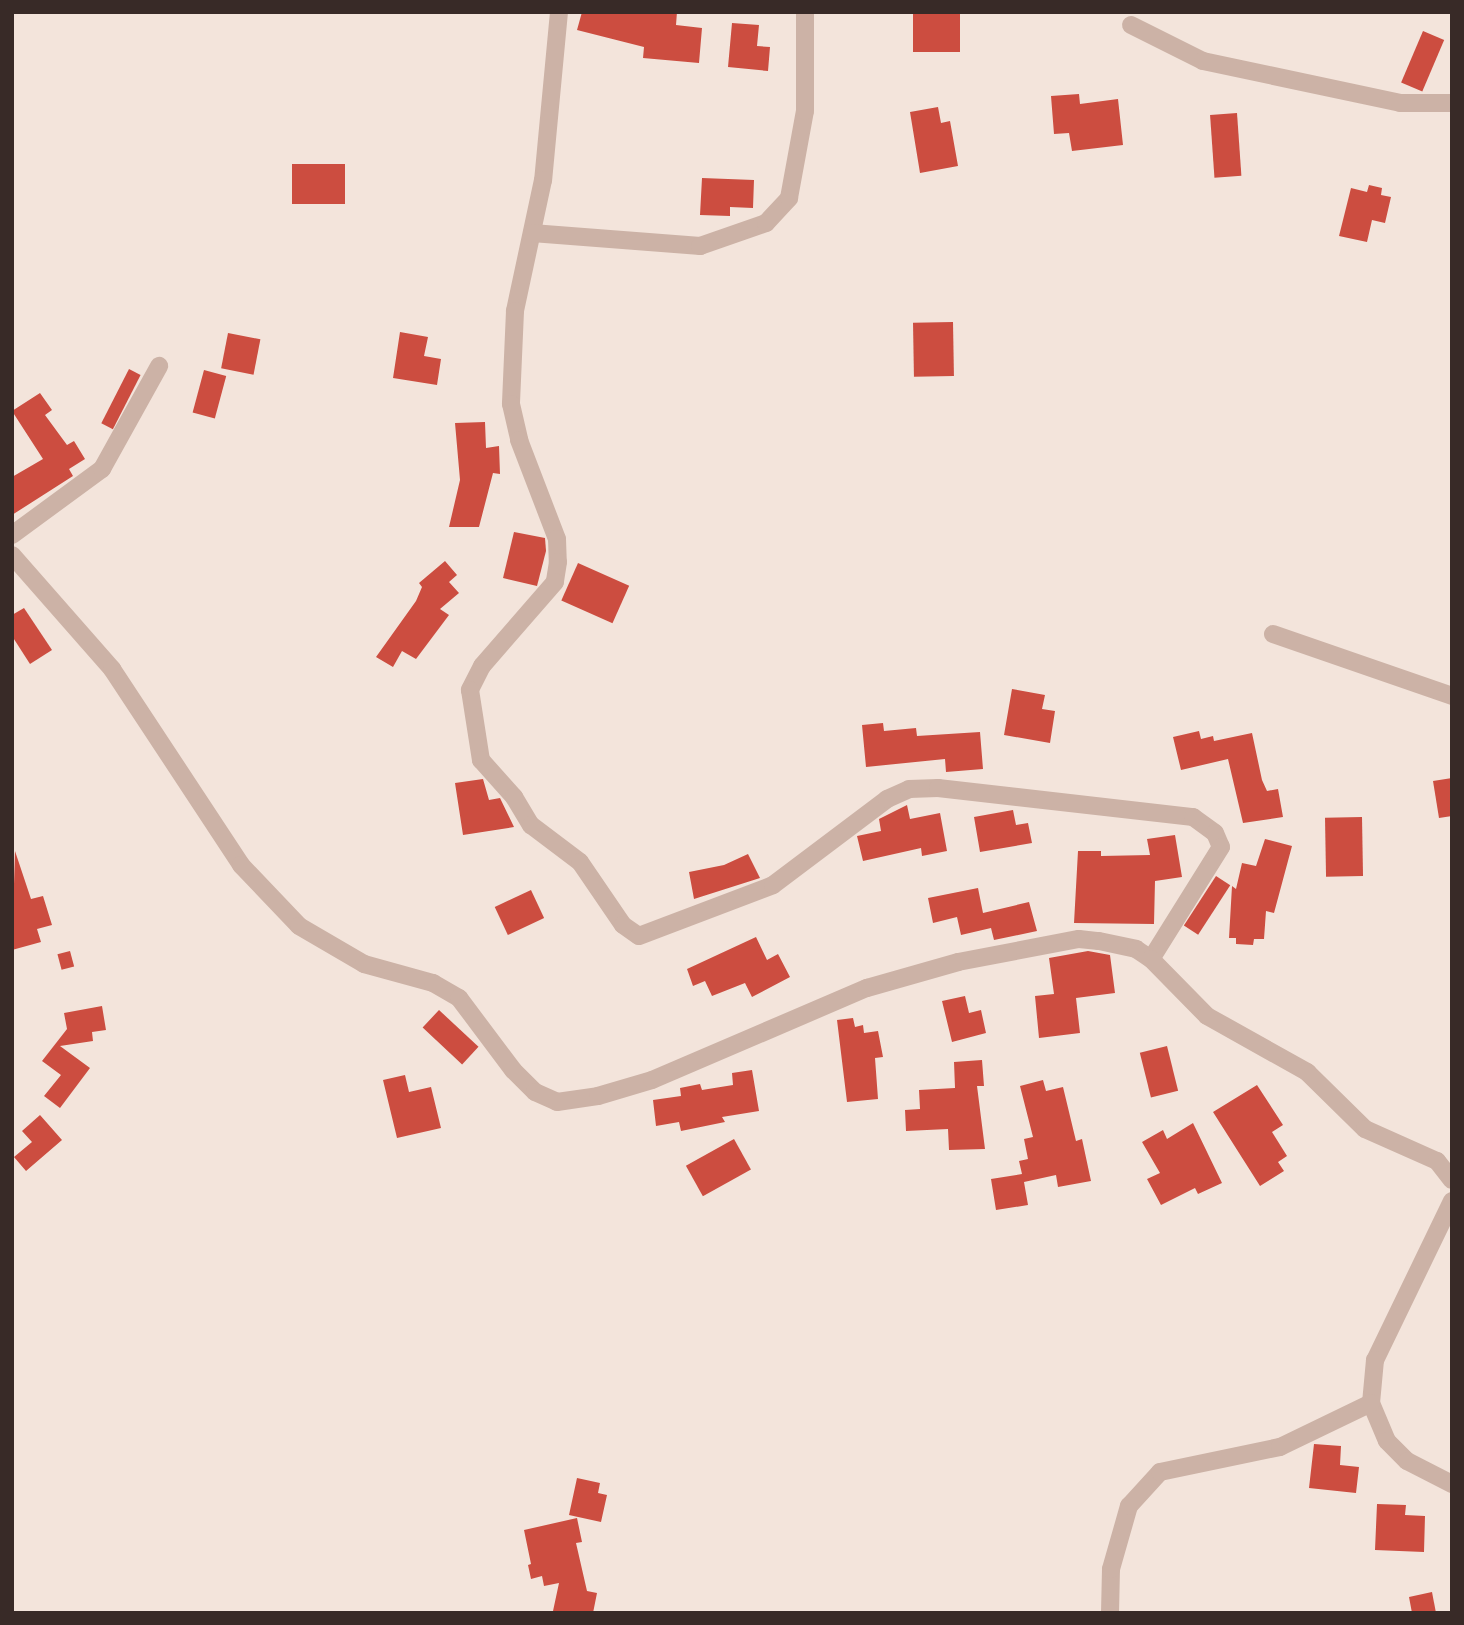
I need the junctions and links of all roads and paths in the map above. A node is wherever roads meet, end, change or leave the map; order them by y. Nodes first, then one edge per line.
1 (559, 12) edge
2 (805, 12) edge
3 (1131, 25) dead end
4 (1452, 103) edge
5 (532, 233) junction
6 (159, 366) dead end
7 (12, 535) edge
8 (12, 555) edge
9 (1273, 634) dead end
10 (1452, 696) edge
11 (1151, 959) junction
12 (1452, 1180) edge
13 (1452, 1201) edge
14 (1371, 1403) junction
15 (1452, 1484) edge
16 (1110, 1613) edge

1 - 5 street
2 - 5 street
3 - 4 street
5 - 11 street
6 - 7 street
8 - 11 street
9 - 10 street
11 - 12 street
13 - 14 street
14 - 15 street
14 - 16 street

